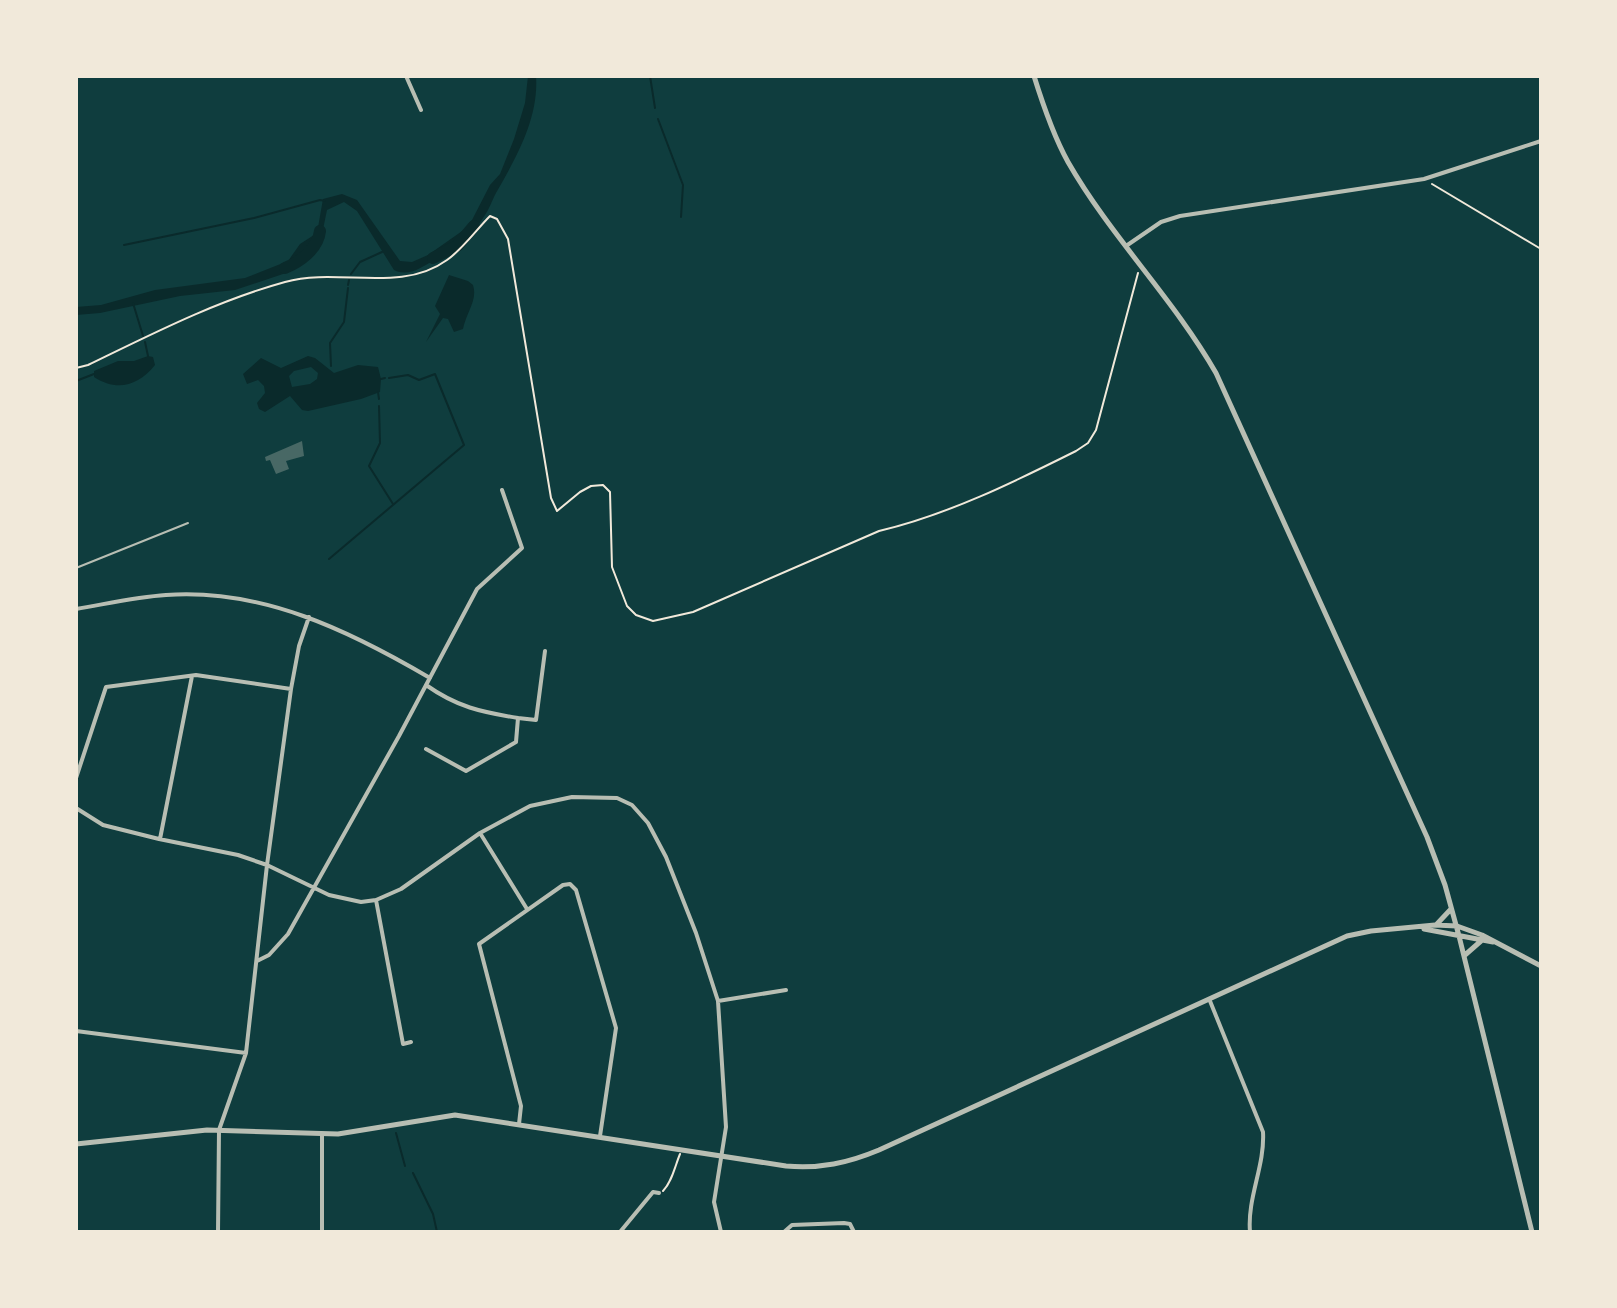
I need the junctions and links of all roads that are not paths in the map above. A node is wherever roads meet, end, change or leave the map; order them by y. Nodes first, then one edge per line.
1 (406, 76) edge
2 (1034, 76) edge
3 (421, 110) dead end
4 (1541, 141) edge
5 (1126, 246) junction
6 (502, 490) dead end
7 (188, 523) dead end
8 (76, 568) edge
9 (76, 609) edge
10 (309, 617) junction
11 (545, 651) dead end
12 (192, 676) junction
13 (430, 678) junction
14 (426, 685) junction
15 (291, 689) junction
16 (518, 718) junction
17 (426, 749) dead end
18 (76, 778) edge
19 (76, 808) edge
20 (480, 833) junction
21 (159, 839) junction
22 (267, 865) junction
23 (313, 888) junction
24 (376, 900) junction
25 (527, 909) junction
26 (1452, 909) junction
27 (1435, 925) junction
28 (1457, 926) junction
29 (1421, 928) junction
30 (1459, 936) junction
31 (1481, 941) junction
32 (1493, 942) junction
33 (1464, 955) junction
34 (257, 961) junction
35 (1541, 966) edge
36 (786, 990) dead end
37 (718, 1001) junction
38 (1210, 1001) junction
39 (76, 1031) edge
40 (411, 1042) dead end
41 (246, 1053) junction
42 (519, 1124) junction
43 (219, 1130) junction
44 (322, 1135) junction
45 (600, 1136) junction
46 (76, 1144) edge
47 (721, 1156) junction
48 (659, 1193) road end
49 (218, 1232) edge
50 (322, 1232) edge
51 (620, 1232) edge
52 (721, 1232) edge
53 (784, 1232) edge
54 (854, 1232) edge
55 (1250, 1232) edge
56 (1532, 1232) edge

1 - 3 street
2 - 5 street
4 - 5 street
5 - 26 street
6 - 13 street
7 - 8 lane
9 - 10 street
10 - 13 street
10 - 15 street
11 - 16 street
12 - 15 street
12 - 18 street
12 - 21 street
13 - 14 street
14 - 16 street
14 - 23 street
15 - 22 street
16 - 17 street
19 - 21 street
20 - 24 street
20 - 25 street
20 - 37 street
21 - 22 street
22 - 23 street
22 - 34 street
23 - 24 street
23 - 34 street
24 - 40 street
25 - 42 street
25 - 45 street
26 - 27 street
26 - 28 street
27 - 28 street
27 - 29 street
28 - 30 street
28 - 32 street
29 - 30 street
29 - 38 street
30 - 31 street
30 - 33 street
31 - 32 street
31 - 33 street
32 - 35 street
33 - 56 street
34 - 41 street
36 - 37 street
37 - 47 street
38 - 47 street
38 - 55 street
39 - 41 street
41 - 43 street
42 - 44 street
42 - 45 street
43 - 44 street
43 - 46 street
43 - 49 street
44 - 50 street
45 - 47 street
47 - 52 street
48 - 51 street
53 - 54 street

